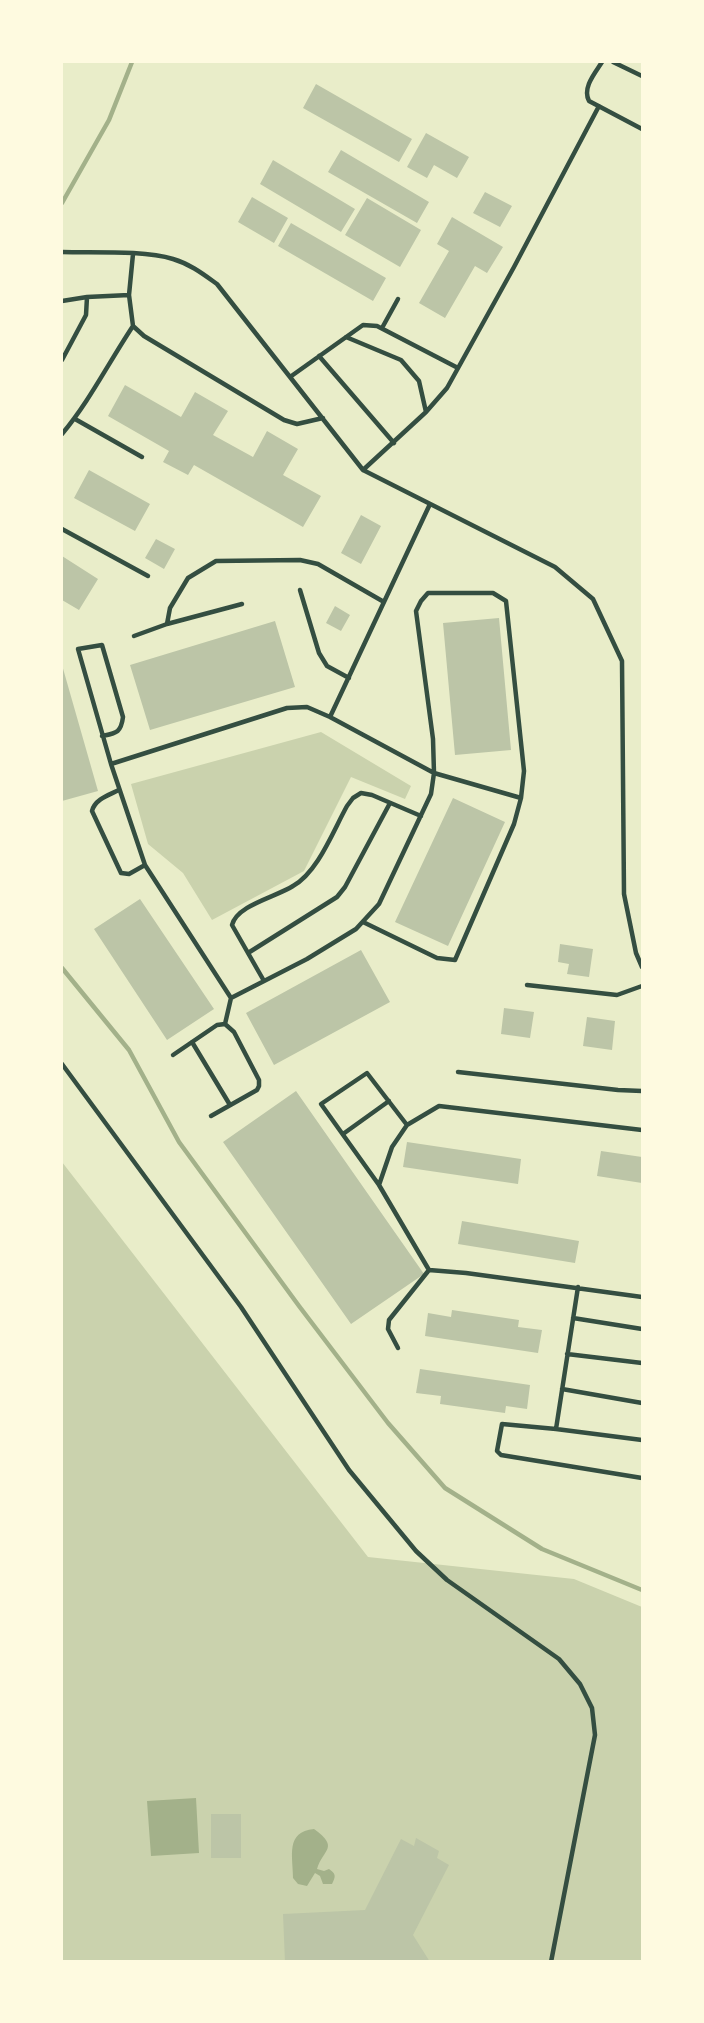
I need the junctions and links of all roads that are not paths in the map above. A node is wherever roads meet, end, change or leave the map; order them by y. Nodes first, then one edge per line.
1 (602, 62) edge
2 (613, 62) edge
3 (642, 76) edge
4 (598, 106) junction
5 (642, 129) edge
6 (62, 252) edge
7 (133, 254) junction
8 (129, 294) junction
9 (87, 297) junction
10 (398, 299) dead end
11 (62, 301) edge
12 (133, 326) junction
13 (382, 328) junction
14 (346, 337) junction
15 (319, 357) junction
16 (62, 360) edge
17 (458, 368) junction
18 (290, 376) junction
19 (426, 412) junction
20 (322, 418) junction
21 (75, 419) junction
22 (62, 434) edge
23 (394, 443) junction
24 (142, 457) dead end
25 (363, 470) junction
26 (430, 504) junction
27 (62, 529) edge
28 (148, 576) dead end
29 (300, 590) dead end
30 (384, 602) junction
31 (242, 603) dead end
32 (167, 624) junction
33 (134, 636) dead end
34 (349, 678) junction
35 (330, 717) junction
36 (102, 736) junction
37 (111, 764) junction
38 (434, 773) junction
39 (119, 790) junction
40 (520, 798) junction
41 (390, 803) junction
42 (421, 816) junction
43 (145, 865) junction
44 (363, 922) junction
45 (248, 953) junction
46 (642, 966) edge
47 (264, 981) junction
48 (528, 985) dead end
49 (642, 986) edge
50 (231, 998) junction
51 (225, 1024) junction
52 (192, 1042) junction
53 (173, 1055) dead end
54 (62, 1064) edge
55 (459, 1072) dead end
56 (642, 1091) edge
57 (388, 1101) junction
58 (230, 1105) junction
59 (211, 1116) dead end
60 (407, 1125) junction
61 (642, 1130) edge
62 (342, 1134) junction
63 (379, 1185) junction
64 (429, 1270) junction
65 (578, 1287) junction
66 (642, 1297) edge
67 (573, 1318) junction
68 (642, 1329) edge
69 (398, 1348) dead end
70 (567, 1354) junction
71 (642, 1364) edge
72 (562, 1389) junction
73 (642, 1403) edge
74 (556, 1429) junction
75 (642, 1440) edge
76 (642, 1478) edge
77 (551, 1962) edge

1 - 4 lane
2 - 3 lane
4 - 5 lane
4 - 17 lane
6 - 7 lane
7 - 8 lane
7 - 18 lane
8 - 9 lane
8 - 12 lane
9 - 11 lane
9 - 16 lane
10 - 13 lane
12 - 20 lane
12 - 21 lane
13 - 14 lane
13 - 17 lane
14 - 15 lane
14 - 19 lane
15 - 18 lane
15 - 23 lane
17 - 19 lane
18 - 20 lane
19 - 23 lane
20 - 25 lane
21 - 22 lane
21 - 24 lane
23 - 25 lane
25 - 26 lane
26 - 30 lane
26 - 46 lane
27 - 28 lane
29 - 34 lane
30 - 32 lane
30 - 34 lane
31 - 32 lane
32 - 33 lane
34 - 35 lane
35 - 37 lane
35 - 38 lane
36 - 36 lane
36 - 37 lane
37 - 39 lane
38 - 40 lane
38 - 40 lane
38 - 42 lane
39 - 43 lane
39 - 43 lane
40 - 44 lane
41 - 42 lane
41 - 45 lane
41 - 45 lane
42 - 44 lane
43 - 50 lane
44 - 47 lane
45 - 47 lane
47 - 50 lane
48 - 49 lane
50 - 51 lane
51 - 52 lane
51 - 58 lane
52 - 53 lane
52 - 58 lane
54 - 77 lane
55 - 56 lane
57 - 60 lane
57 - 62 lane
57 - 62 lane
58 - 59 lane
60 - 61 lane
60 - 63 lane
62 - 63 lane
63 - 64 lane
64 - 65 lane
64 - 69 lane
65 - 66 lane
65 - 67 lane
67 - 68 lane
67 - 70 lane
70 - 71 lane
70 - 72 lane
72 - 73 lane
72 - 74 lane
74 - 75 lane
74 - 76 lane

